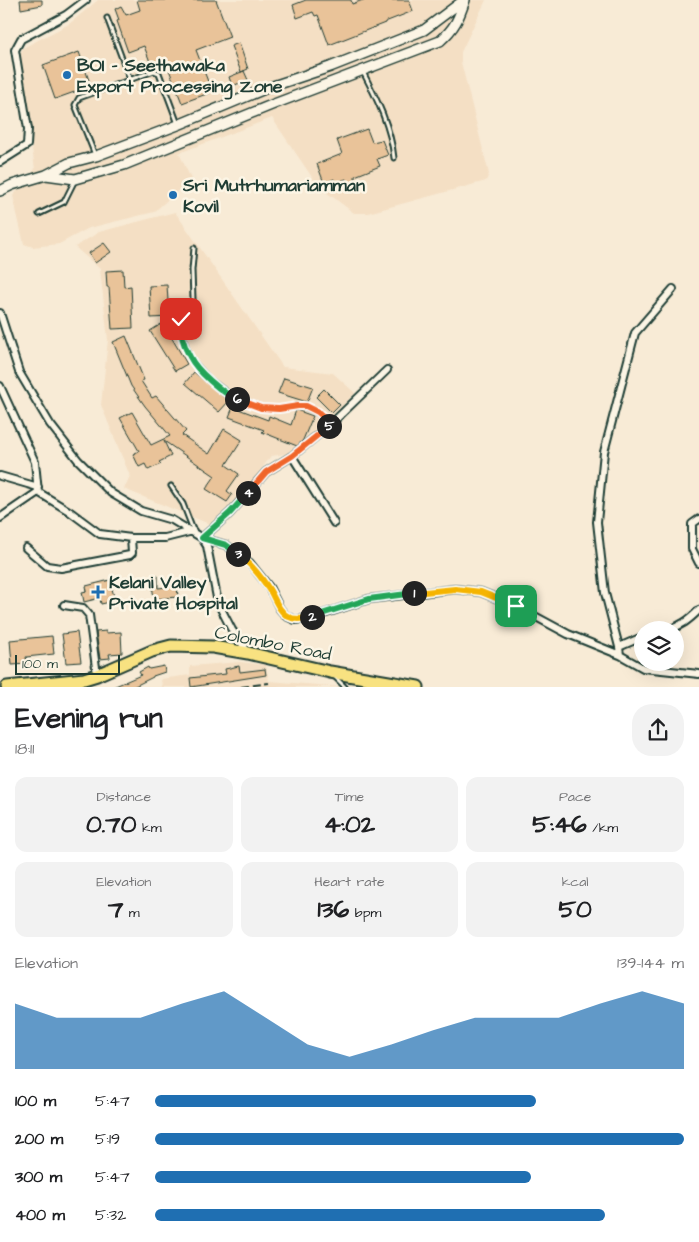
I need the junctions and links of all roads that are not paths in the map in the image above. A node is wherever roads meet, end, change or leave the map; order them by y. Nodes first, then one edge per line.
1 (86, 0) edge
2 (464, 0) edge
3 (107, 18) dead end
4 (363, 72) junction
5 (130, 80) junction
6 (178, 125) junction
7 (96, 156) junction
8 (394, 158) dead end
9 (0, 162) edge
10 (46, 175) junction
11 (75, 179) junction
12 (0, 191) edge
13 (39, 214) dead end
14 (194, 248) dead end
15 (673, 289) dead end
16 (1, 317) edge
17 (386, 370) dead end
18 (0, 386) edge
19 (331, 424) junction
20 (292, 456) junction
21 (0, 476) edge
22 (171, 486) dead end
23 (38, 490) junction
24 (0, 518) edge
25 (699, 519) edge
26 (334, 523) dead end
27 (193, 531) junction
28 (131, 538) junction
29 (202, 538) junction
30 (26, 548) dead end
31 (699, 563) edge
32 (64, 606) dead end
33 (699, 610) edge
34 (684, 624) edge
35 (634, 640) edge
36 (619, 647) junction
37 (248, 653) junction
38 (620, 655) junction
39 (330, 672) junction
40 (699, 674) edge
41 (97, 675) junction
42 (7, 687) edge
43 (344, 687) edge
44 (418, 687) edge

1 - 9 street
2 - 4 street
2 - 6 street
3 - 5 lane
4 - 8 lane
4 - 11 street
5 - 6 lane
5 - 7 lane
6 - 7 street
7 - 10 street
10 - 11 street
10 - 12 street
11 - 13 lane
14 - 19 lane
15 - 36 street
16 - 27 street
17 - 19 street
18 - 23 street
19 - 20 street
20 - 26 street
20 - 29 street
21 - 23 street
22 - 27 lane
23 - 24 street
23 - 28 street
25 - 31 street
27 - 28 street
27 - 29 street
28 - 30 street
29 - 37 street
29 - 38 street
32 - 41 street
33 - 34 street
35 - 36 street
36 - 38 street
37 - 39 highway, Colombo Road
37 - 41 highway, Colombo Road
38 - 40 street
39 - 43 lane
39 - 44 highway, Colombo Road
41 - 42 highway, Colombo Road

